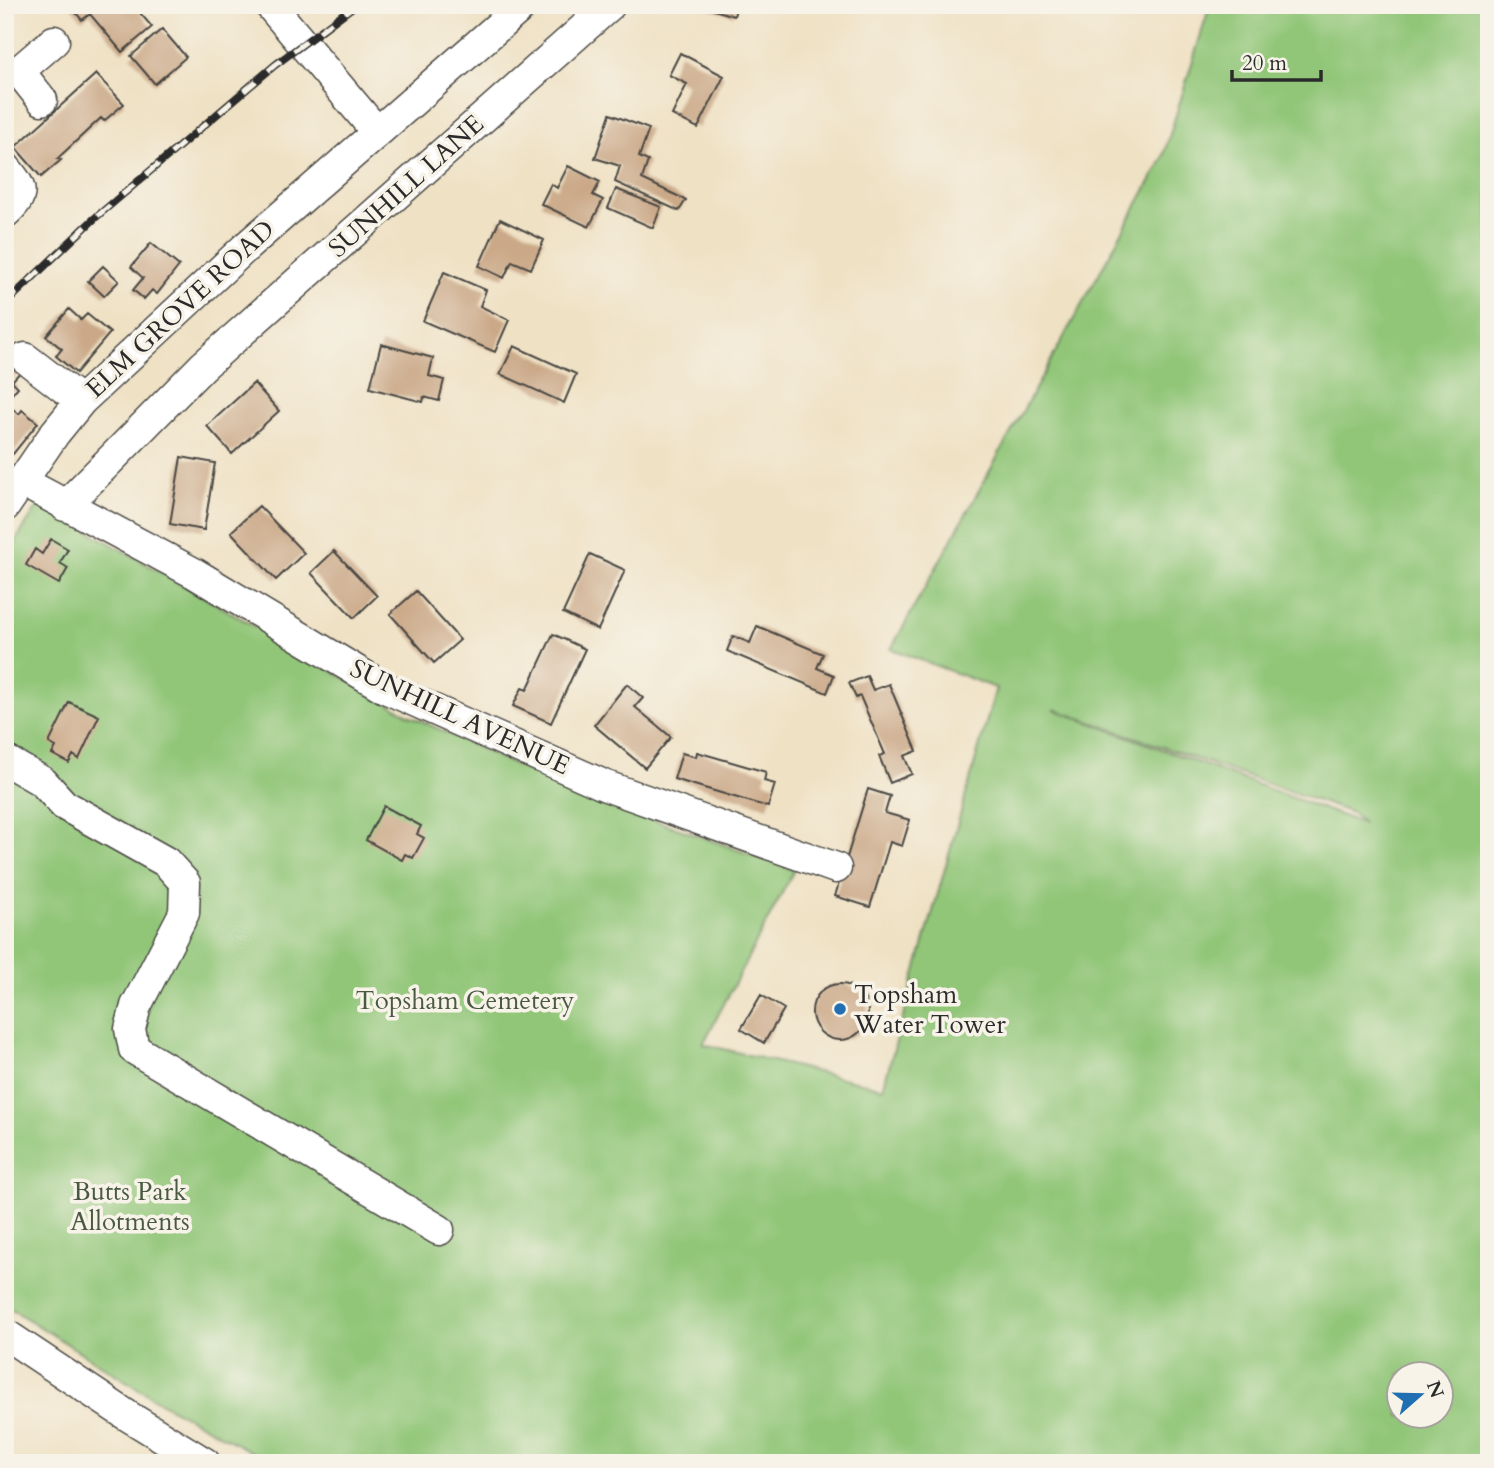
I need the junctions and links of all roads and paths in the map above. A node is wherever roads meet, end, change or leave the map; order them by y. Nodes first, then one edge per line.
1 (270, 5) edge
2 (523, 5) edge
3 (610, 5) edge
4 (54, 41) dead end
5 (12, 76) edge
6 (42, 100) dead end
7 (377, 132) junction
8 (5, 167) edge
9 (5, 213) edge
10 (25, 358) dead end
11 (81, 401) junction
12 (13, 494) edge
13 (65, 506) junction
14 (5, 760) edge
15 (836, 868) dead end
16 (439, 1230) dead end
17 (5, 1334) edge
18 (205, 1463) edge

1 - 7 street
2 - 7 street, ELM GROVE ROAD
3 - 13 street, SUNHILL LANE
4 - 5 street
5 - 6 street
7 - 11 street, ELM GROVE ROAD
8 - 9 street
10 - 11 street
11 - 12 street, ELM GROVE ROAD
12 - 13 street, SUNHILL AVENUE
13 - 15 street, SUNHILL AVENUE
14 - 16 street
17 - 18 street

